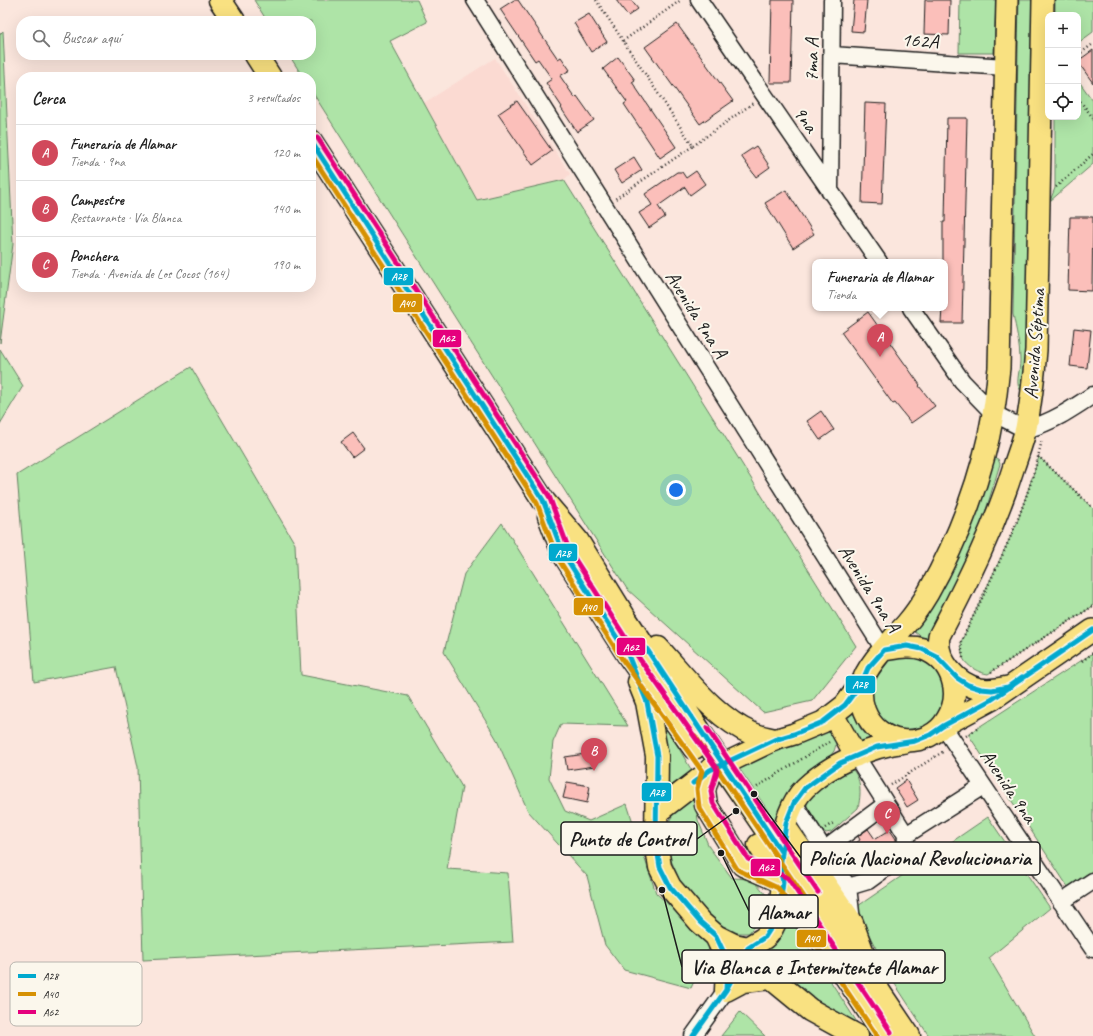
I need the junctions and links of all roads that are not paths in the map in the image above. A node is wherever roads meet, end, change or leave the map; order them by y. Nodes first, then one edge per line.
1 (220, 0) edge
2 (475, 0) edge
3 (699, 0) edge
4 (832, 0) edge
5 (1007, 0) edge
6 (1043, 0) edge
7 (231, 16) edge
8 (832, 56) junction
9 (259, 60) edge
10 (1005, 67) junction
11 (267, 72) edge
12 (316, 149) edge
13 (830, 192) junction
14 (877, 259) edge
15 (913, 311) edge
16 (1093, 395) edge
17 (993, 413) junction
18 (1026, 430) junction
19 (542, 500) junction
20 (620, 609) junction
21 (1093, 630) edge
22 (884, 650) junction
23 (628, 654) junction
24 (946, 667) junction
25 (862, 682) junction
26 (1008, 687) junction
27 (833, 715) junction
28 (943, 726) junction
29 (774, 740) junction
30 (915, 741) junction
31 (856, 756) junction
32 (716, 767) junction
33 (983, 786) junction
34 (794, 803) junction
35 (886, 804) junction
36 (657, 812) junction
37 (785, 827) junction
38 (906, 835) junction
39 (824, 850) junction
40 (782, 853) junction
41 (1093, 881) edge
42 (782, 882) junction
43 (848, 887) junction
44 (1062, 902) junction
45 (852, 923) junction
46 (716, 936) junction
47 (748, 948) junction
48 (1093, 949) edge
49 (771, 978) junction
50 (876, 987) junction
51 (726, 990) junction
52 (693, 1036) edge
53 (857, 1036) edge
54 (885, 1036) edge
55 (909, 1036) edge

1 - 7 highway
2 - 22 street, Avenida 9na A
3 - 13 street, 9na
4 - 8 street, 7ma A
5 - 10 main road, Avenida Séptima
6 - 18 main road, Avenida Séptima
8 - 10 street, 162A
8 - 13 street, 7ma A
9 - 11 highway
10 - 17 main road, Avenida Séptima
12 - 19 highway
13 - 14 street, 9na
15 - 17 street
16 - 18 street
17 - 18 street
17 - 22 main road, Avenida Séptima
18 - 24 main road, Avenida Séptima
19 - 20 highway
19 - 23 highway
20 - 29 highway
20 - 32 highway
21 - 26 main road
22 - 24 main road
22 - 25 main road
23 - 32 highway
23 - 36 highway
24 - 26 main road
24 - 28 main road
25 - 27 main road
25 - 30 main road
26 - 28 main road
27 - 29 main road
27 - 31 main road
28 - 30 main road
28 - 33 street, Avenida 9na
29 - 32 main road
30 - 31 main road
31 - 34 main road
31 - 35 street
32 - 36 highway
32 - 40 highway
32 - 42 highway
33 - 38 street
33 - 44 street, Avenida 9na
34 - 37 main road
34 - 39 street
35 - 38 street
35 - 39 street
36 - 46 highway
37 - 40 main road
37 - 45 highway
38 - 43 street
39 - 43 street
40 - 42 highway
40 - 50 highway
41 - 44 street
42 - 47 highway
42 - 54 highway
43 - 45 street
44 - 48 street, Avenida 9na
45 - 50 highway
46 - 47 highway
46 - 51 highway
47 - 49 highway
47 - 51 street
49 - 51 highway
49 - 53 highway
50 - 55 highway
51 - 52 street

